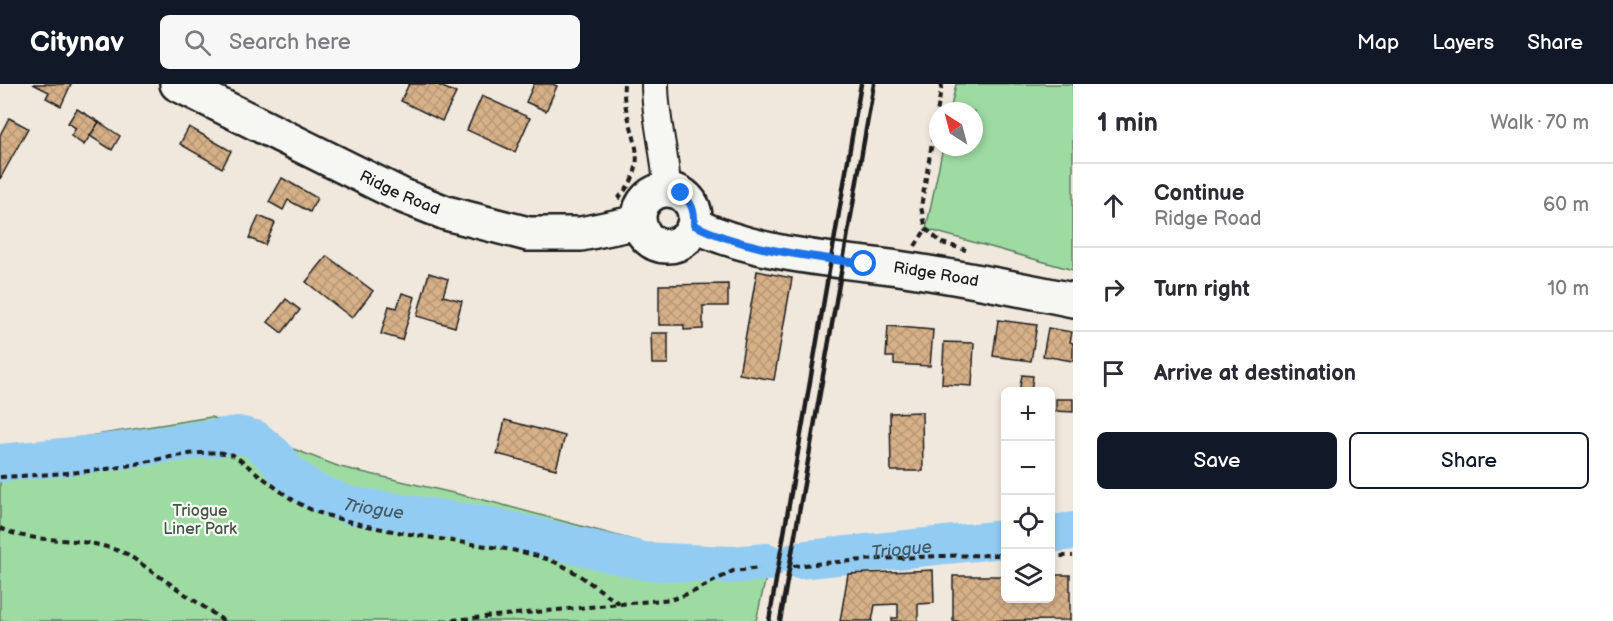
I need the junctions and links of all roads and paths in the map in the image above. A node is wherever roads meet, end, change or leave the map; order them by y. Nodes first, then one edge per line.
1 (177, 84) edge
2 (624, 84) edge
3 (655, 84) edge
4 (942, 84) edge
5 (667, 190) junction
6 (628, 211) junction
7 (694, 225) junction
8 (975, 253) dead end
9 (1073, 300) edge
10 (0, 477) edge
11 (0, 528) edge
12 (1001, 555) edge
13 (1055, 556) edge
14 (1073, 556) edge
15 (793, 566) dead end
16 (760, 568) dead end
17 (621, 605) junction
18 (224, 621) edge
19 (442, 621) edge

1 - 6 street, Ridge Road
2 - 6 path
3 - 5 street
4 - 8 path
5 - 6 street
5 - 7 street
6 - 7 street
7 - 9 street, Ridge Road
10 - 17 path
11 - 18 path
12 - 15 path
13 - 14 path
16 - 17 path
17 - 19 path

